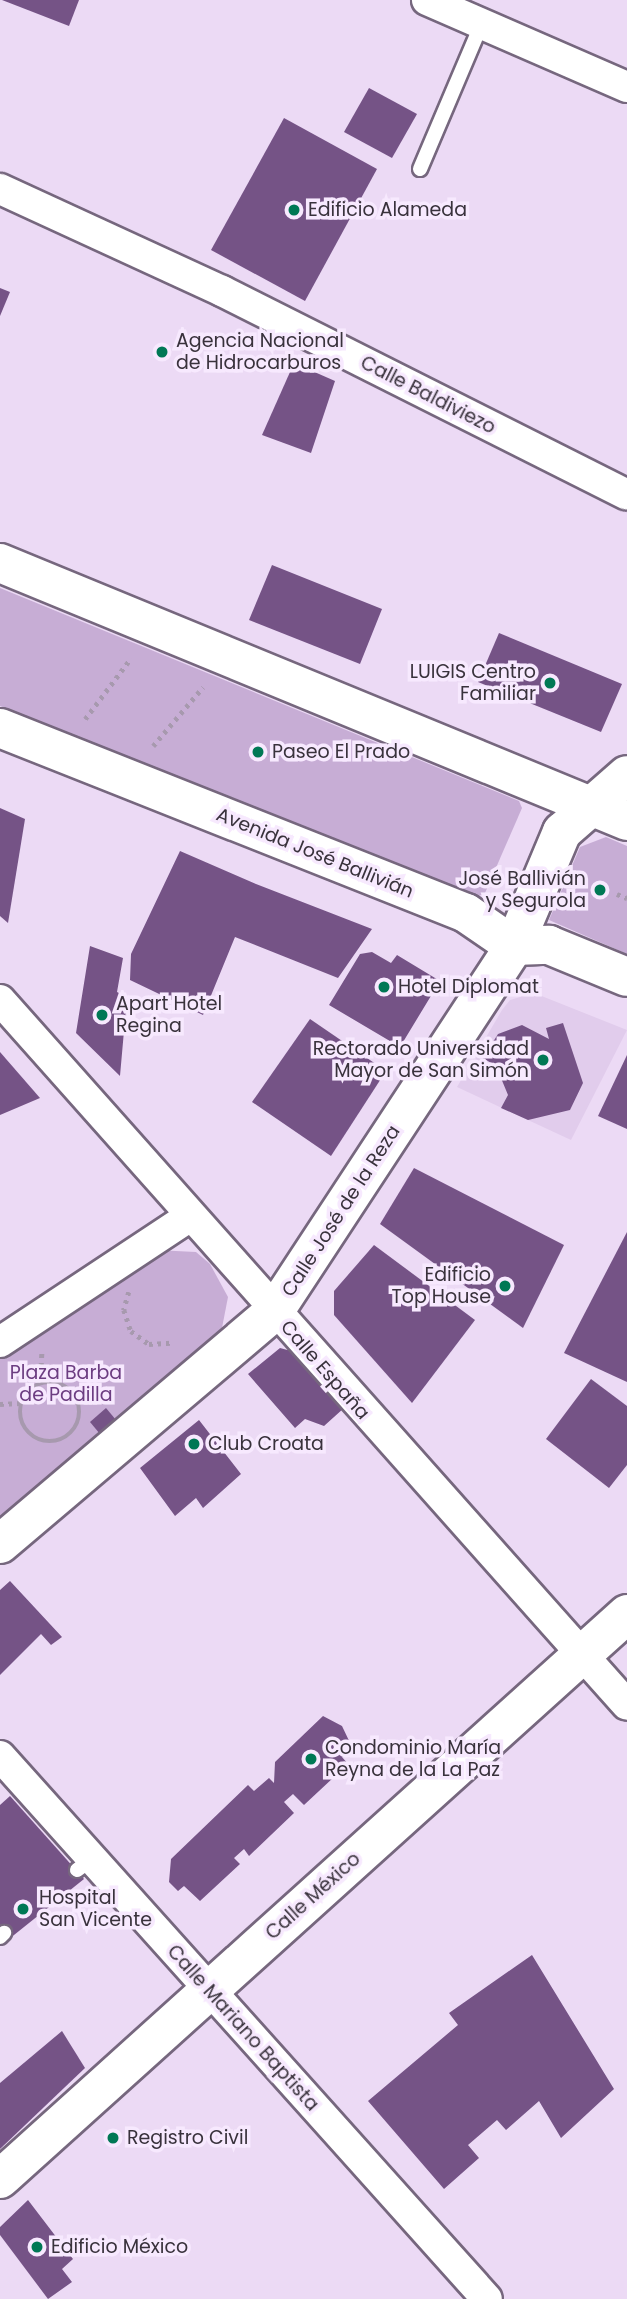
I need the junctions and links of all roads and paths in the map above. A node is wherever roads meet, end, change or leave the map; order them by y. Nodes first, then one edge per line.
1 (427, 0) edge
2 (482, 23) junction
3 (627, 87) edge
4 (420, 169) dead end
5 (0, 189) edge
6 (627, 495) edge
7 (0, 563) edge
8 (131, 658) dead end
9 (204, 687) dead end
10 (85, 719) dead end
11 (0, 727) edge
12 (153, 746) dead end
13 (627, 775) edge
14 (611, 814) edge
15 (617, 894) dead end
16 (627, 898) edge
17 (514, 946) junction
18 (627, 976) edge
19 (0, 1000) edge
20 (189, 1216) junction
21 (138, 1281) dead end
22 (274, 1312) junction
23 (0, 1342) edge
24 (172, 1343) dead end
25 (42, 1344) dead end
26 (40, 1384) junction
27 (21, 1403) junction
28 (0, 1404) edge
29 (0, 1544) edge
30 (627, 1614) edge
31 (580, 1655) junction
32 (627, 1705) edge
33 (0, 1756) edge
34 (208, 1989) junction
35 (0, 2179) edge
36 (487, 2299) edge

1 - 2 street
2 - 3 street
2 - 4 lane
5 - 6 street, Calle Baldiviezo
7 - 14 main road
8 - 10 path
9 - 12 path
11 - 17 main road, Avenida José Ballivián
13 - 14 main road, Calle José de la Reza
14 - 17 main road, Calle José de la Reza
15 - 16 path
17 - 18 main road
17 - 22 main road, Calle José de la Reza
19 - 20 street, Calle España
20 - 22 street, Calle España
20 - 23 street
21 - 24 path
22 - 29 main road, Calle José de la Reza
22 - 31 street, Calle España
25 - 26 path
26 - 27 path
26 - 27 path
27 - 28 path
30 - 31 main road, Calle México
31 - 32 street, Calle España
31 - 34 main road, Calle México
33 - 34 street, Calle Mariano Baptista
34 - 35 main road, Calle México
34 - 36 street, Calle Mariano Baptista

